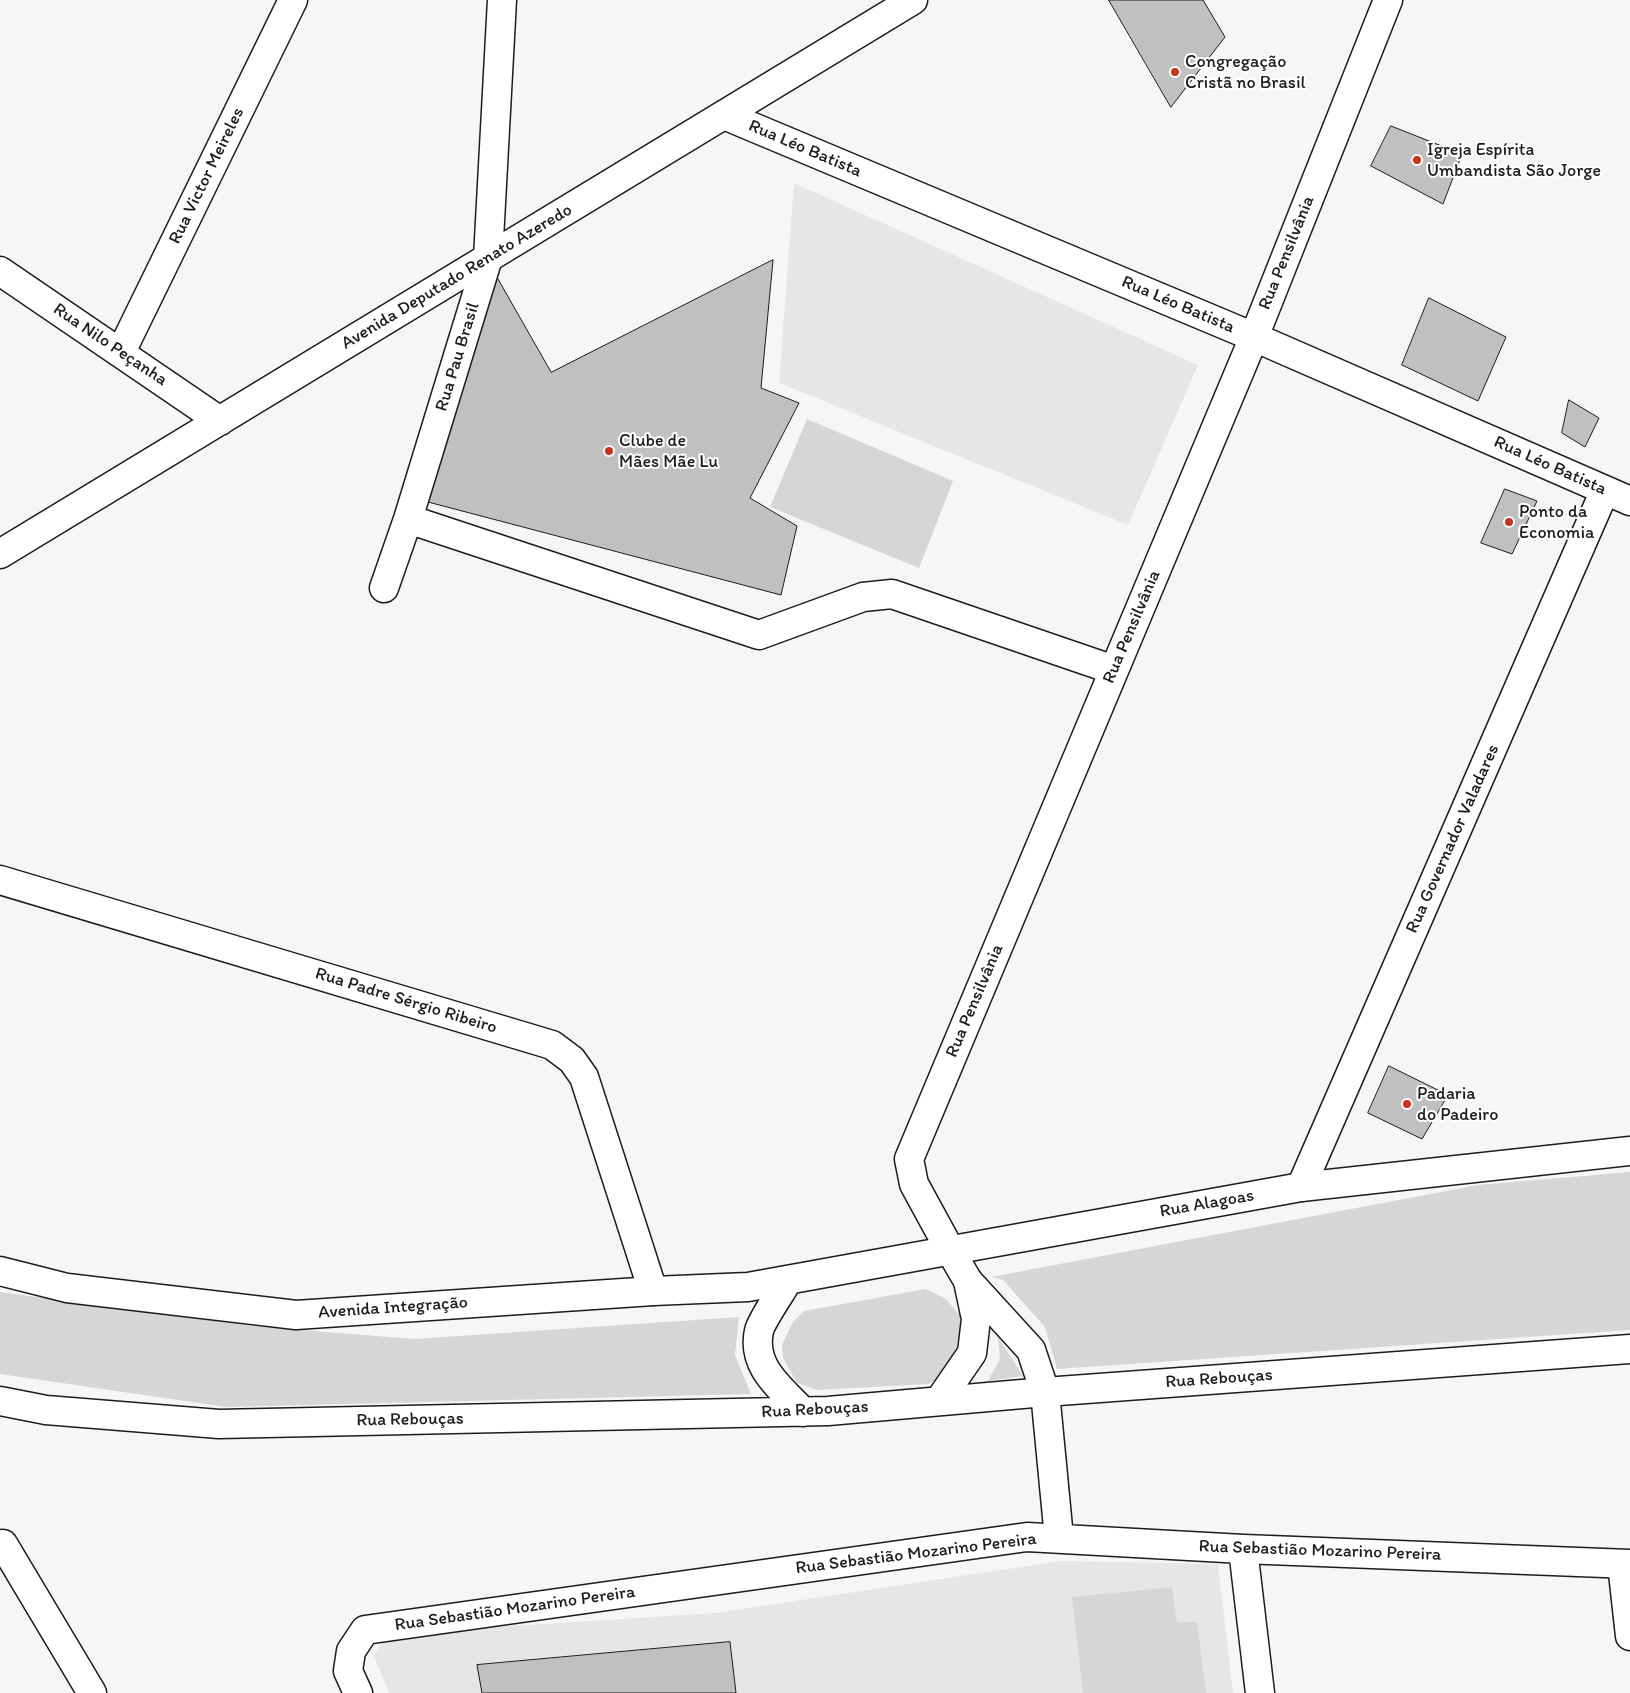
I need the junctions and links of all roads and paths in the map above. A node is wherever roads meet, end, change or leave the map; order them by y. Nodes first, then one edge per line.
1 (293, 0) edge
2 (502, 0) edge
3 (914, 0) edge
4 (1388, 0) edge
5 (724, 115) junction
6 (488, 258) junction
7 (0, 271) edge
8 (1254, 337) junction
9 (121, 352) junction
10 (220, 420) junction
11 (1605, 490) junction
12 (1630, 501) edge
13 (408, 519) junction
14 (0, 554) edge
15 (384, 588) dead end
16 (1114, 670) junction
17 (0, 880) edge
18 (1630, 1151) edge
19 (1301, 1187) junction
20 (950, 1250) junction
21 (0, 1271) edge
22 (788, 1280) junction
23 (968, 1281) junction
24 (653, 1291) junction
25 (1630, 1348) edge
26 (1045, 1392) junction
27 (0, 1401) edge
28 (939, 1402) junction
29 (803, 1412) junction
30 (1058, 1538) junction
31 (3, 1544) dead end
32 (1243, 1548) junction
33 (1626, 1564) edge
34 (1630, 1636) edge
35 (92, 1693) edge
36 (358, 1693) edge
37 (1260, 1693) edge

1 - 9 street, Rua Victor Meireles
2 - 6 street, Rua Pau Brasil
3 - 5 street, Avenida Deputado Renato Azeredo
4 - 8 street, Rua Pensilvânia
5 - 6 street, Avenida Deputado Renato Azeredo
5 - 8 street, Rua Léo Batista
6 - 10 street, Avenida Deputado Renato Azeredo
6 - 13 street, Rua Pau Brasil
7 - 9 street, Rua Nilo Peçanha
8 - 11 street, Rua Léo Batista
8 - 16 street, Rua Pensilvânia
9 - 10 street, Rua Nilo Peçanha
10 - 14 street, Avenida Deputado Renato Azeredo
11 - 12 street, Rua Léo Batista
11 - 19 street, Rua Governador Valadares
13 - 15 street, Rua Pau Brasil
13 - 16 street
16 - 20 street, Rua Pensilvânia
17 - 24 street, Rua Padre Sérgio Ribeiro
18 - 19 street, Rua Alagoas
19 - 20 street, Rua Alagoas
20 - 22 street, Rua Alagoas
20 - 23 street, Rua Pensilvânia
21 - 24 street, Avenida Integração
22 - 24 street, Avenida Integração
22 - 29 street
23 - 26 street
23 - 28 street
25 - 26 street, Rua Rebouças
26 - 28 street, Rua Rebouças
26 - 30 street
27 - 29 street, Rua Rebouças
28 - 29 street, Rua Rebouças
30 - 32 street, Rua Sebastião Mozarino Pereira
30 - 36 street, Rua Sebastião Mozarino Pereira
31 - 35 street
32 - 33 street, Rua Sebastião Mozarino Pereira
32 - 37 street
33 - 34 street

